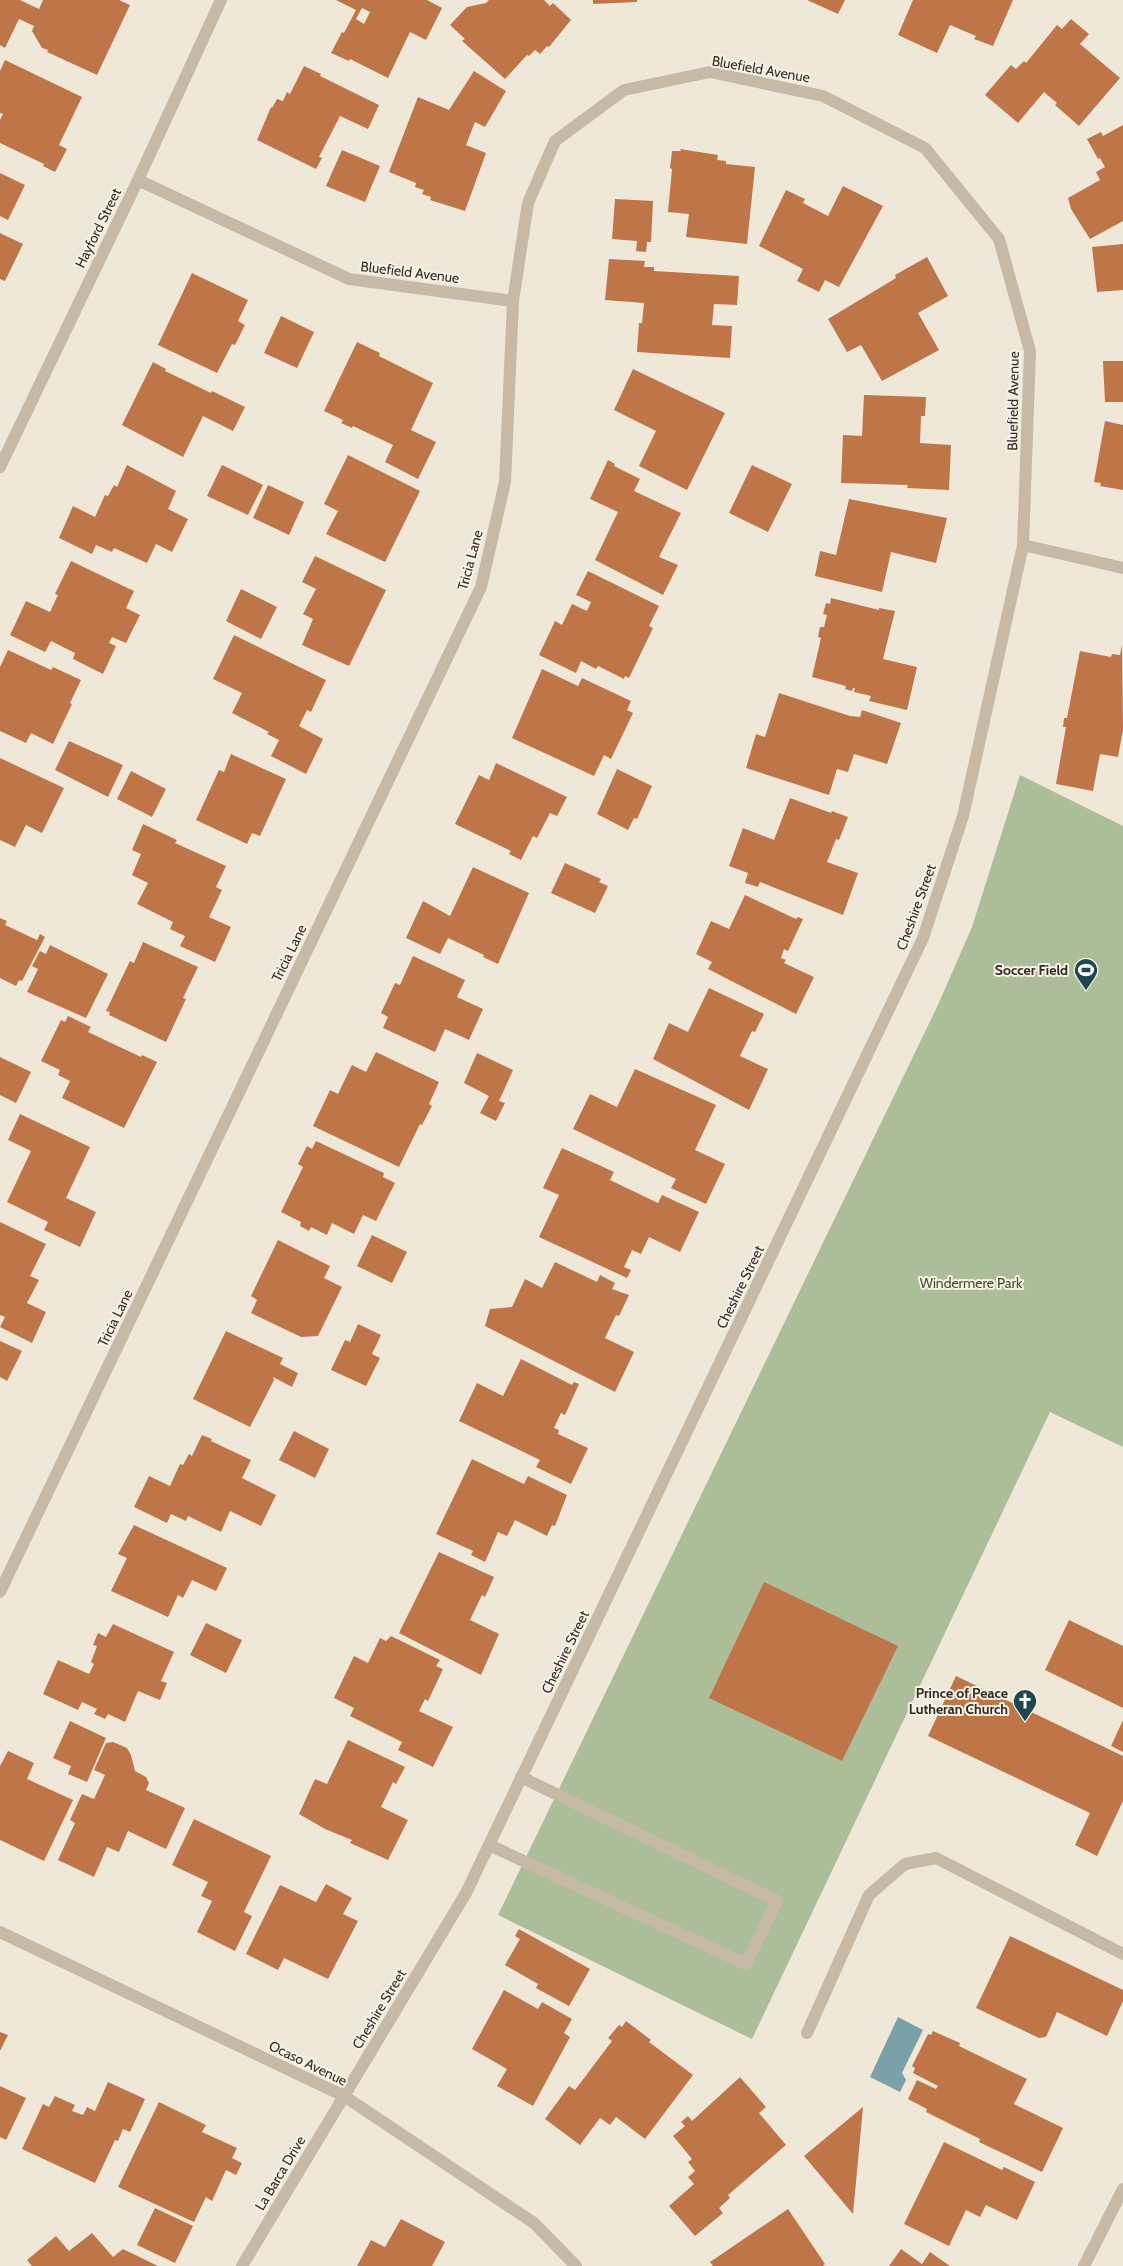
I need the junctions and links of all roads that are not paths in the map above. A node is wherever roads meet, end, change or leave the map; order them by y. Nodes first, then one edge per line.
1 (221, 0) edge
2 (138, 180) junction
3 (513, 301) junction
4 (0, 467) edge
5 (1023, 545) junction
6 (1123, 568) edge
7 (0, 1592) edge
8 (521, 1777) junction
9 (489, 1844) junction
10 (0, 1932) edge
11 (1123, 1954) edge
12 (807, 2033) dead end
13 (344, 2096) junction
14 (1123, 2189) edge
15 (242, 2266) edge
16 (576, 2266) edge
17 (1084, 2266) edge

1 - 2 street, Hayford Street
2 - 3 street, Bluefield Avenue
2 - 4 street, Hayford Street
3 - 5 street, Bluefield Avenue
3 - 7 street, Tricia Lane
5 - 6 street
5 - 8 street, Cheshire Street
8 - 9 street, Cheshire Street
8 - 9 street
9 - 13 street, Cheshire Street
10 - 13 street, Ocaso Avenue
11 - 12 street
13 - 15 street, La Barca Drive
13 - 16 street, Ocaso Avenue
14 - 17 street

